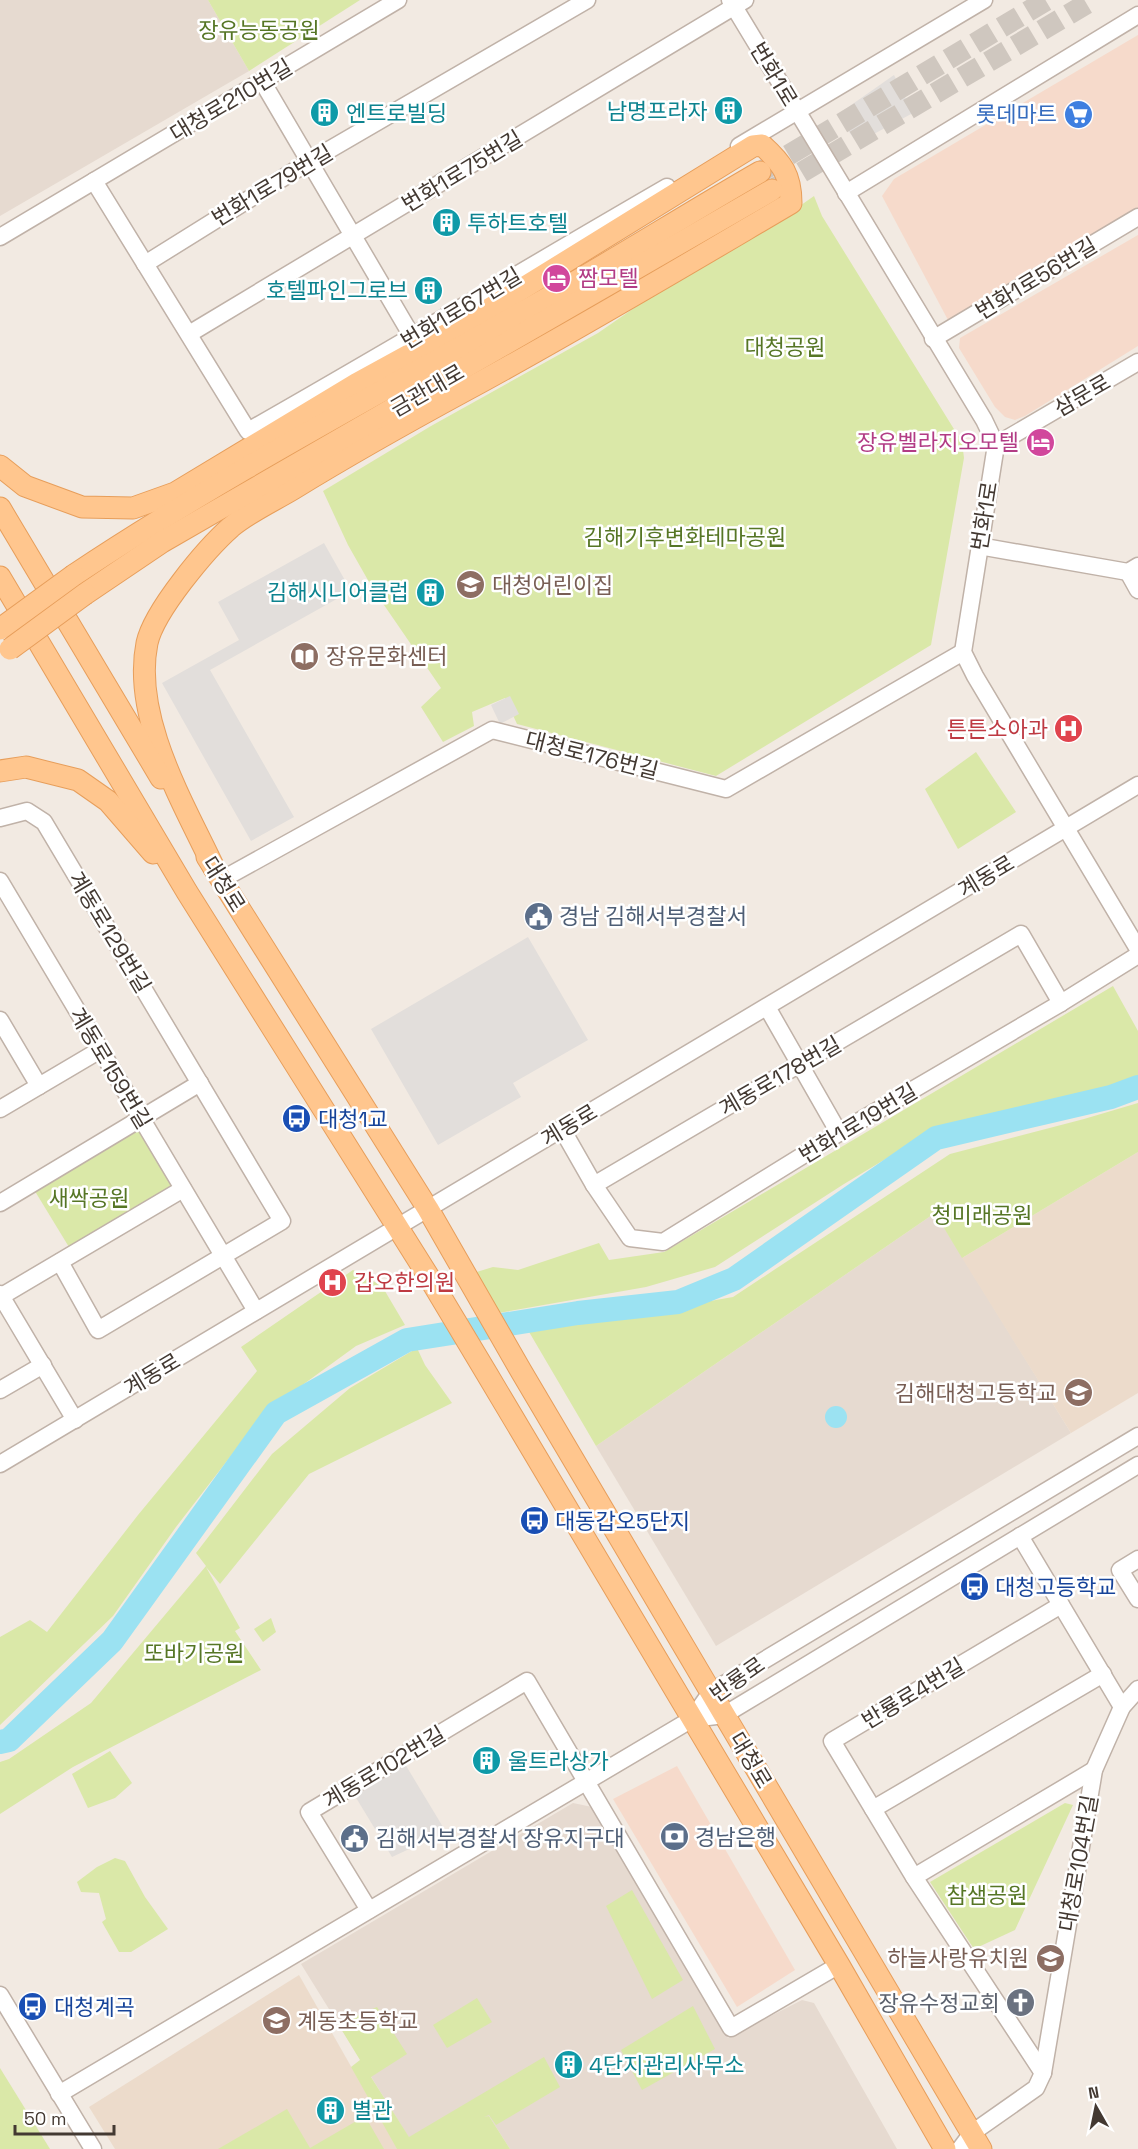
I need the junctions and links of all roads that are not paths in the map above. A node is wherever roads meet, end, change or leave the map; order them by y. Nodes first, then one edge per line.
1 (398, 0) edge
2 (587, 0) edge
3 (984, 0) edge
4 (736, 2) edge
5 (1138, 15) edge
6 (262, 81) junction
7 (797, 112) junction
8 (310, 161) junction
9 (760, 172) tunnel mouth
10 (94, 181) junction
11 (772, 190) tunnel mouth
12 (846, 193) junction
13 (1138, 217) edge
14 (354, 236) junction
15 (0, 237) edge
16 (146, 264) junction
17 (189, 334) junction
18 (413, 338) junction
19 (933, 339) junction
20 (1138, 362) edge
21 (416, 372) junction
22 (439, 383) junction
23 (258, 434) junction
24 (365, 445) junction
25 (996, 446) junction
26 (0, 466) edge
27 (0, 508) edge
28 (979, 546) junction
29 (1133, 569) edge
30 (0, 576) edge
31 (1138, 590) edge
32 (0, 629) edge
33 (963, 652) junction
34 (5, 653) edge
35 (0, 771) edge
36 (1138, 785) edge
37 (0, 818) edge
38 (1065, 829) junction
39 (218, 874) junction
40 (0, 881) edge
41 (187, 892) junction
42 (1138, 949) edge
43 (1138, 955) edge
44 (1061, 1003) junction
45 (767, 1007) junction
46 (0, 1020) edge
47 (100, 1050) junction
48 (800, 1064) junction
49 (200, 1083) junction
50 (39, 1086) junction
51 (0, 1109) edge
52 (141, 1119) junction
53 (562, 1129) junction
54 (839, 1134) junction
55 (594, 1185) junction
56 (183, 1189) junction
57 (0, 1203) edge
58 (428, 1209) junction
59 (397, 1228) junction
60 (223, 1256) junction
61 (60, 1262) junction
62 (1, 1296) edge
63 (256, 1311) junction
64 (43, 1365) junction
65 (0, 1390) edge
66 (75, 1420) junction
67 (1138, 1436) edge
68 (0, 1464) edge
69 (1138, 1465) edge
70 (1020, 1536) junction
71 (1138, 1559) edge
72 (1138, 1599) edge
73 (1061, 1605) junction
74 (1103, 1674) junction
75 (1138, 1689) edge
76 (711, 1692) junction
77 (1122, 1707) junction
78 (724, 1715) junction
79 (692, 1719) junction
80 (1094, 1770) junction
81 (586, 1782) junction
82 (873, 1809) junction
83 (914, 1877) junction
84 (369, 1910) junction
85 (839, 1965) junction
86 (0, 1995) edge
87 (1043, 2073) junction
88 (59, 2094) junction
89 (971, 2144) edge
90 (93, 2149) edge
91 (945, 2149) edge

1 - 6 street, 대청로210번길
2 - 8 street, 번화1로79번길
3 - 7 street, 번화1로67번길
4 - 7 street, 번화1로
4 - 14 street, 번화1로75번길
5 - 12 street
6 - 8 street
6 - 10 street, 대청로210번길
7 - 12 street, 번화1로
7 - 18 street, 번화1로67번길
8 - 14 street
8 - 16 street, 번화1로79번길
9 - 21 main road, 금관대로
10 - 15 street, 대청로210번길
10 - 16 street
11 - 22 main road, 금관대로
12 - 19 street, 번화1로
13 - 19 street, 번화1로56번길
14 - 17 street, 번화1로75번길
14 - 18 street
16 - 17 street
17 - 23 street
18 - 23 street, 번화1로67번길
19 - 25 street, 번화1로
20 - 25 street, 삼문로
21 - 23 main road
21 - 32 main road, 금관대로, bridge
22 - 24 main road
22 - 34 main road, 금관대로, bridge
23 - 24 main road
23 - 26 main road
24 - 39 main road
25 - 28 street, 번화1로
27 - 39 main road, 대청로
28 - 29 street
28 - 33 street, 번화1로
29 - 31 street
30 - 41 main road, 대청로
33 - 38 street
33 - 39 street, 대청로176번길
35 - 41 main road
36 - 38 street, 계동로
37 - 49 street, 계동로129번길
38 - 42 street
38 - 45 street, 계동로
39 - 58 main road, 대청로
40 - 47 street, 계동로159번길
41 - 59 main road, 대청로
43 - 44 street, 번화1로19번길
44 - 48 street, 계동로178번길
44 - 54 street, 번화1로19번길
45 - 48 street
45 - 53 street, 계동로
46 - 50 street
47 - 50 street
47 - 52 street, 계동로159번길
48 - 54 street
48 - 55 street, 계동로178번길
49 - 52 street
49 - 60 street
50 - 51 street
52 - 56 street, 계동로159번길
52 - 57 street
53 - 55 street
53 - 58 street, 계동로
54 - 55 street, 번화1로19번길
56 - 60 street, 계동로159번길
56 - 61 street
58 - 59 street, 계동로
58 - 76 main road, 대청로
59 - 63 street, 계동로
59 - 79 main road, 대청로
60 - 61 street
60 - 63 street, 계동로159번길
61 - 62 street
62 - 64 street
63 - 66 street, 계동로
64 - 65 street
64 - 66 street
66 - 68 street, 계동로
67 - 76 street, 반룡로
69 - 70 street, 반룡로
70 - 73 street
70 - 78 street, 반룡로
71 - 72 street
73 - 74 street
73 - 82 street, 반룡로4번길
74 - 77 street
74 - 82 street
75 - 77 street, 대청로104번길
76 - 78 main road, 대청로
76 - 79 street, 반룡로
77 - 80 street, 대청로104번길
78 - 79 street, 반룡로
78 - 89 main road, 대청로
79 - 81 street
79 - 85 main road, 대청로
80 - 83 street
80 - 87 street, 대청로104번길
81 - 84 street
81 - 84 street, 계동로102번길
81 - 85 street
82 - 83 street, 반룡로4번길
83 - 87 street, 반룡로4번길
84 - 88 street
85 - 91 main road, 대청로
86 - 88 street
87 - 89 street, 대청로104번길
88 - 90 street

